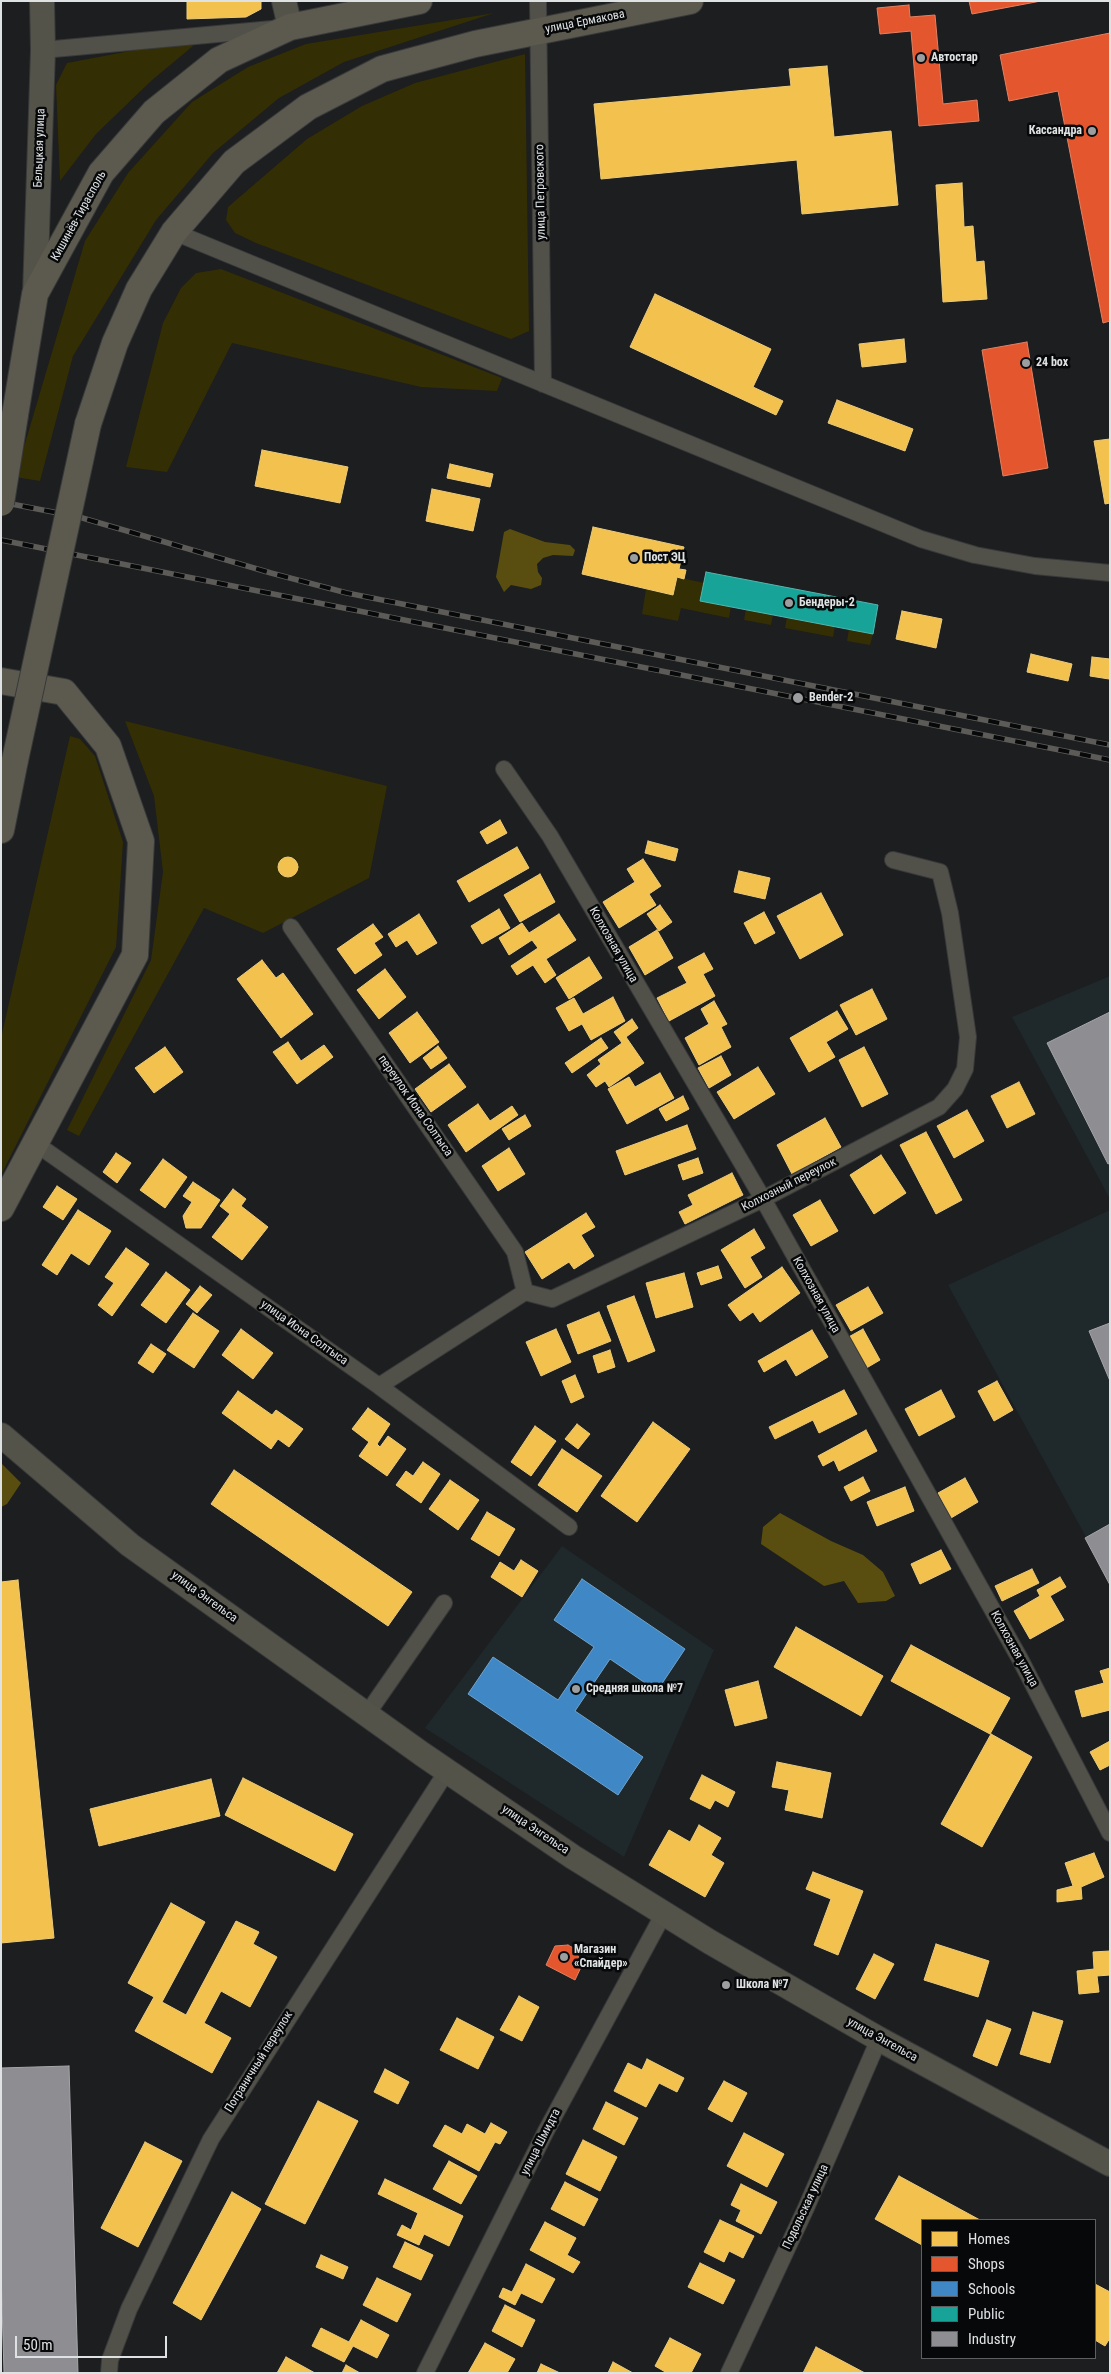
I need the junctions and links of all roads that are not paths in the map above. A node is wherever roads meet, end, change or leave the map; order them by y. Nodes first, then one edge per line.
1 (42, 1) edge
2 (284, 1) edge
3 (419, 1) edge
4 (538, 1) edge
5 (690, 1) edge
6 (290, 27) junction
7 (538, 32) junction
8 (43, 50) junction
9 (174, 232) junction
10 (35, 294) junction
11 (543, 384) junction
12 (1, 504) edge
13 (1110, 573) edge
14 (1, 682) edge
15 (504, 768) dead end
16 (1, 830) edge
17 (893, 860) dead end
18 (291, 927) dead end
19 (35, 1142) junction
20 (762, 1199) junction
21 (1, 1208) edge
22 (525, 1292) junction
23 (379, 1386) junction
24 (1, 1435) edge
25 (569, 1527) dead end
26 (444, 1603) dead end
27 (367, 1714) junction
28 (447, 1771) junction
29 (1110, 1833) edge
30 (664, 1915) junction
31 (880, 2039) junction
32 (1110, 2164) edge
33 (109, 2373) edge
34 (425, 2373) edge
35 (729, 2373) edge

1 - 8 street, Бельцкая улица
2 - 6 street
3 - 6 main road, Кишинёв-Тирасполь
4 - 7 street, улица Петровского
5 - 7 main road, улица Ермакова
6 - 8 street
6 - 10 main road, Кишинёв-Тирасполь
7 - 9 main road, улица Ермакова
7 - 11 street, улица Петровского
8 - 10 street, Бельцкая улица
9 - 11 street
9 - 16 main road, улица Ермакова, bridge
10 - 12 main road, Кишинёв-Тирасполь, bridge
11 - 13 street
14 - 19 main road
15 - 20 street, Колхозная улица
17 - 20 street, Колхозный переулок
18 - 22 street, переулок Иона Солтыса
19 - 21 main road
19 - 23 street, улица Иона Солтыса
20 - 22 street, Колхозный переулок
20 - 29 street, Колхозная улица
22 - 23 street
23 - 25 street, улица Иона Солтыса
24 - 27 street, улица Энгельса
26 - 27 street
27 - 28 street, улица Энгельса
28 - 30 street, улица Энгельса
28 - 33 street, Пограничный переулок
30 - 31 street, улица Энгельса
30 - 34 street, улица Шмидта
31 - 32 street, улица Энгельса
31 - 35 street, Подольская улица

